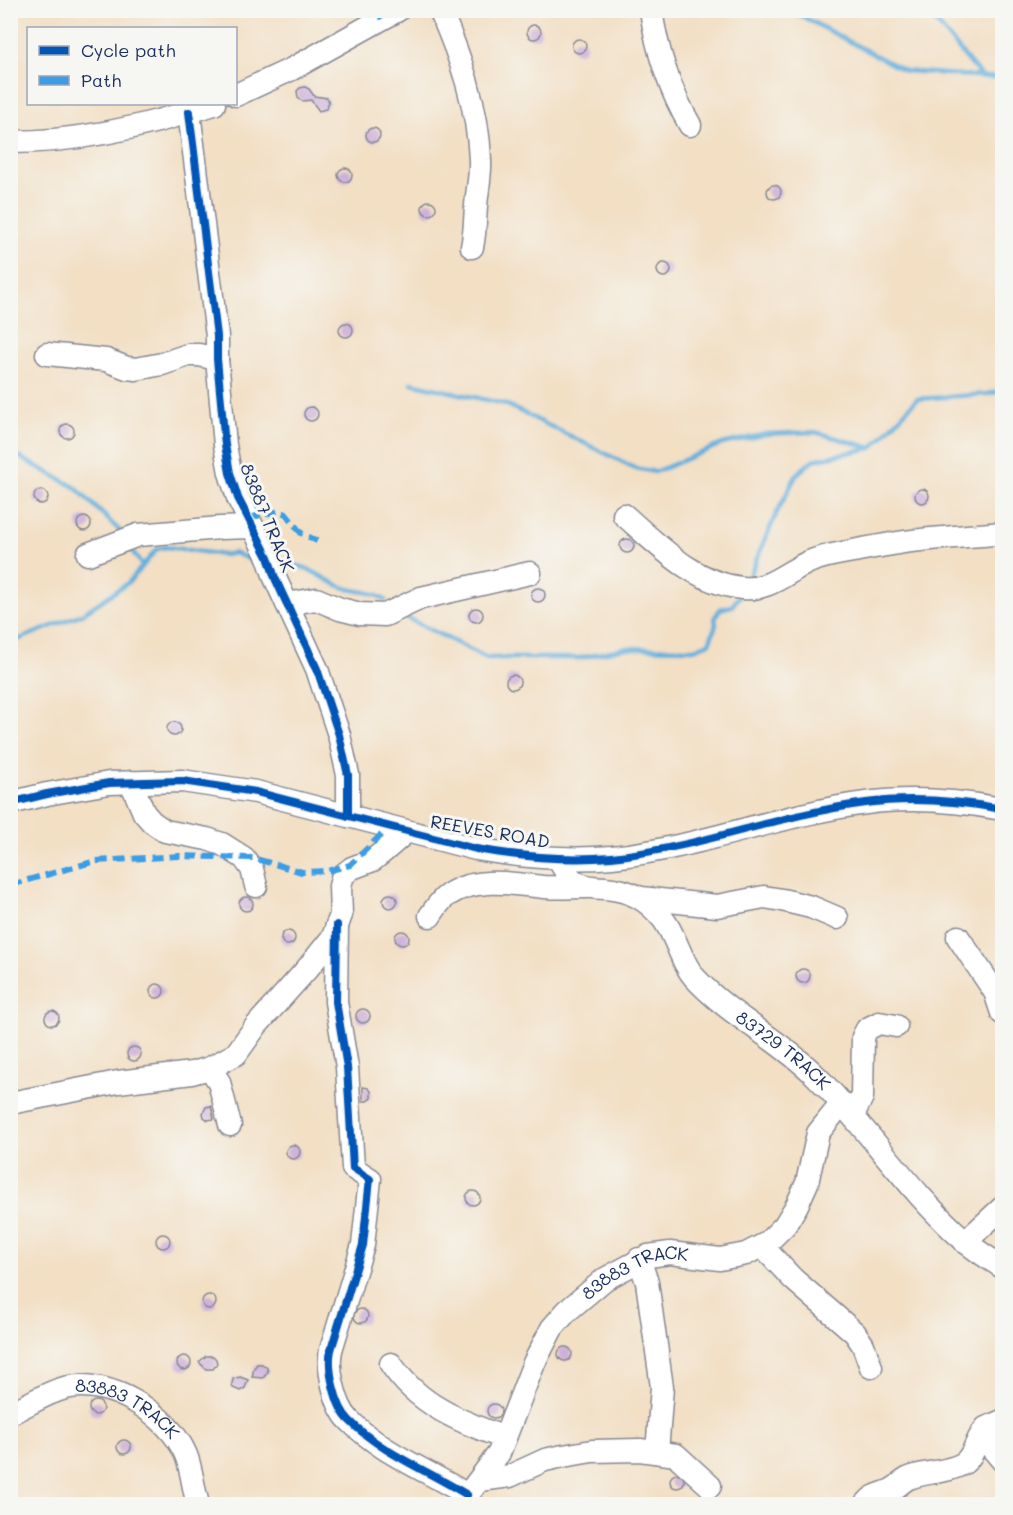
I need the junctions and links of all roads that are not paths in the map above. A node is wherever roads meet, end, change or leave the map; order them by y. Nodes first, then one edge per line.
1 (398, 10) edge
2 (440, 10) edge
3 (651, 10) edge
4 (237, 95) edge
5 (211, 105) edge
6 (189, 112) junction
7 (690, 125) dead end
8 (10, 142) edge
9 (472, 247) dead end
10 (47, 354) dead end
11 (217, 359) junction
12 (624, 515) dead end
13 (252, 527) junction
14 (1002, 533) edge
15 (88, 554) dead end
16 (530, 573) dead end
17 (286, 604) junction
18 (131, 782) junction
19 (10, 803) edge
20 (1002, 809) edge
21 (348, 816) junction
22 (406, 832) junction
23 (558, 859) junction
24 (256, 886) dead end
25 (592, 887) junction
26 (641, 898) junction
27 (430, 916) dead end
28 (837, 918) dead end
29 (337, 926) junction
30 (958, 937) dead end
31 (1002, 1013) edge
32 (896, 1026) dead end
33 (210, 1068) junction
34 (10, 1103) edge
35 (848, 1109) junction
36 (230, 1125) dead end
37 (1002, 1208) edge
38 (965, 1242) junction
39 (762, 1246) junction
40 (639, 1260) junction
41 (1002, 1267) edge
42 (391, 1364) dead end
43 (871, 1368) dead end
44 (10, 1413) edge
45 (994, 1424) edge
46 (505, 1438) junction
47 (657, 1452) junction
48 (1002, 1460) edge
49 (710, 1486) dead end
50 (470, 1493) edge
51 (198, 1504) edge
52 (866, 1504) edge

1 - 4 street
2 - 9 street
3 - 7 street
5 - 6 street
6 - 8 street
6 - 11 street, 83887 TRACK
10 - 11 street
11 - 13 street, 83887 TRACK
12 - 14 street
13 - 15 street
13 - 17 street, 83887 TRACK
16 - 17 street
17 - 21 street, 83887 TRACK
18 - 19 street, REEVES ROAD
18 - 21 street, REEVES ROAD
18 - 24 street
20 - 23 street, REEVES ROAD
21 - 22 street, REEVES ROAD
22 - 23 street, REEVES ROAD
22 - 29 street
23 - 25 street, 83729 TRACK
25 - 26 street, 83729 TRACK
25 - 27 street
26 - 28 street
26 - 35 street, 83729 TRACK
29 - 33 street
29 - 50 street
30 - 31 street
32 - 35 street, 83883 TRACK
33 - 34 street
33 - 36 street
35 - 38 street, 83729 TRACK
35 - 39 street, 83883 TRACK
37 - 38 street
38 - 41 street, 83729 TRACK
39 - 40 street, 83883 TRACK
39 - 43 street
40 - 46 street, 83883 TRACK
40 - 47 street
42 - 46 street
44 - 51 street, 83883 TRACK
45 - 48 street
45 - 52 street
46 - 50 street, 83883 TRACK
47 - 49 street
47 - 50 street

